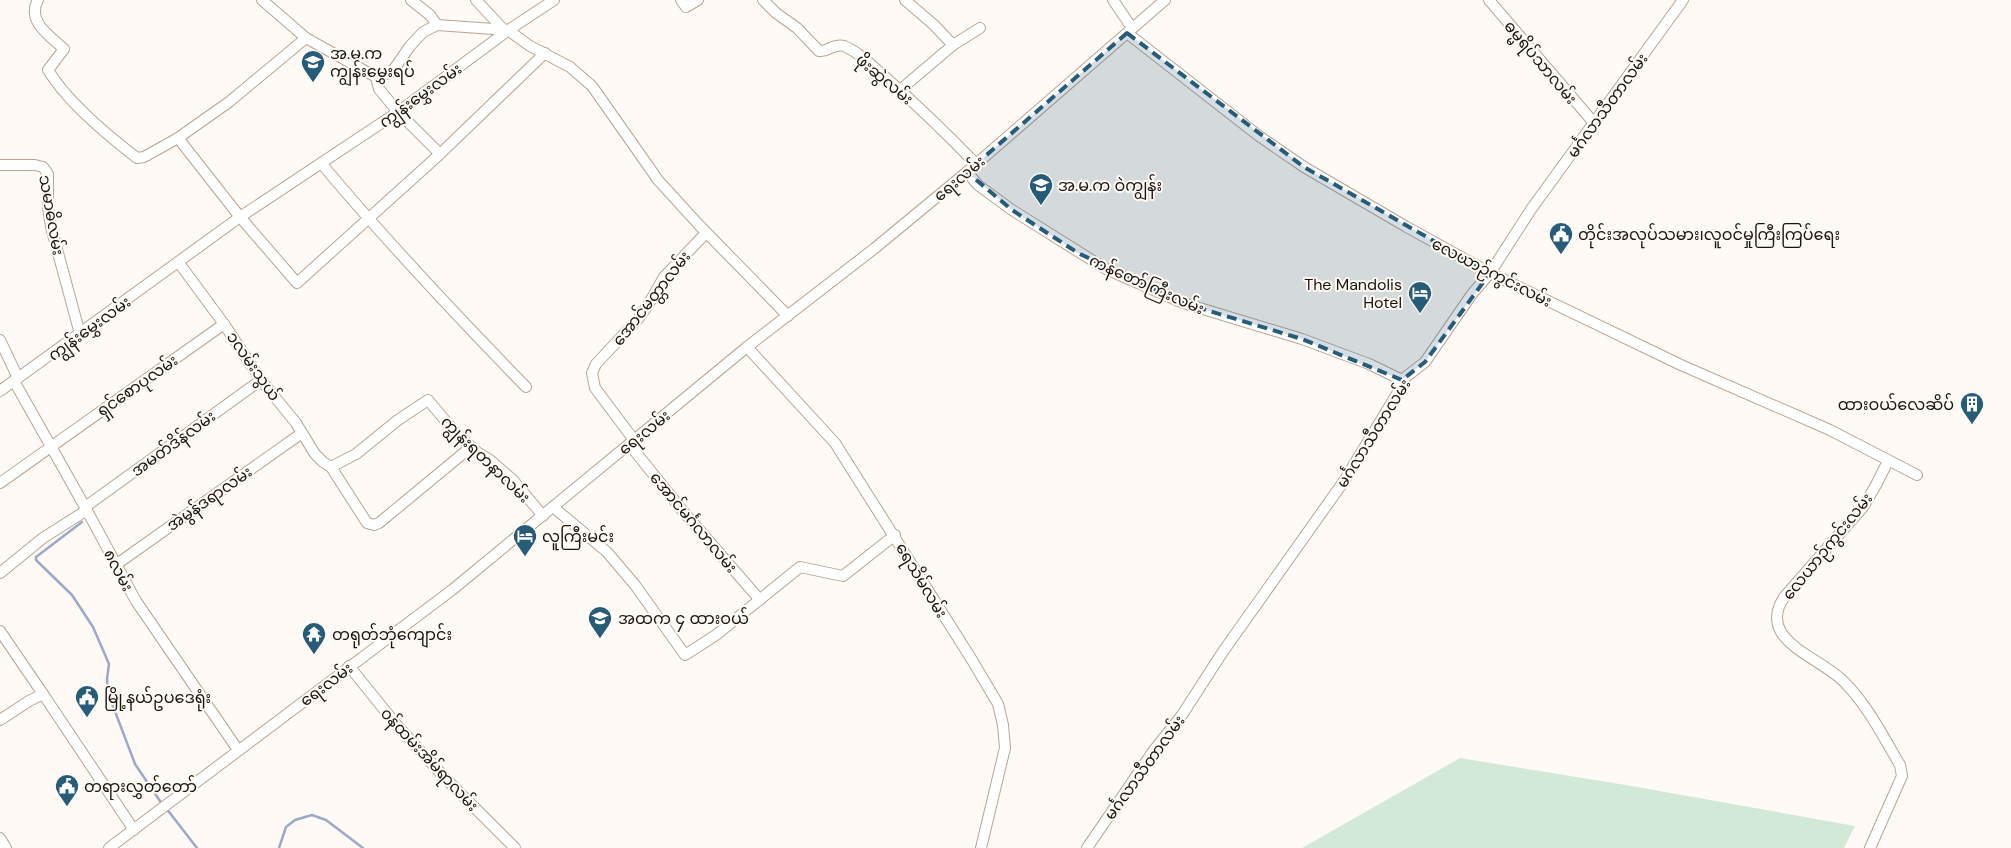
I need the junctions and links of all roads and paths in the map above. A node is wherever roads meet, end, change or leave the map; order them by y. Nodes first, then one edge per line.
1 (38, 0) edge
2 (262, 0) edge
3 (412, 0) edge
4 (476, 0) edge
5 (554, 0) edge
6 (681, 0) edge
7 (698, 0) edge
8 (763, 0) edge
9 (905, 0) edge
10 (1113, 0) edge
11 (1165, 0) edge
12 (1489, 0) edge
13 (1683, 0) edge
14 (438, 25) junction
15 (980, 28) dead end
16 (506, 30) junction
17 (1129, 31) junction
18 (306, 38) junction
19 (953, 45) junction
20 (544, 53) junction
21 (376, 77) junction
22 (900, 90) junction
23 (398, 112) junction
24 (1594, 123) junction
25 (178, 138) junction
26 (440, 154) junction
27 (321, 163) junction
28 (976, 164) junction
29 (0, 165) edge
30 (967, 172) junction
31 (240, 217) junction
32 (368, 219) junction
33 (706, 232) junction
34 (179, 263) junction
35 (1490, 273) junction
36 (788, 316) junction
37 (224, 324) junction
38 (80, 334) junction
39 (0, 340) edge
40 (747, 347) junction
41 (16, 380) junction
42 (261, 380) junction
43 (1402, 380) junction
44 (526, 387) dead end
45 (0, 391) edge
46 (302, 433) junction
47 (632, 442) junction
48 (50, 447) junction
49 (471, 447) junction
50 (1888, 461) junction
51 (331, 467) junction
52 (1918, 475) dead end
53 (0, 483) edge
54 (553, 507) junction
55 (86, 508) junction
56 (543, 516) junction
57 (894, 535) junction
58 (116, 564) junction
59 (0, 572) edge
60 (760, 600) junction
61 (0, 631) edge
62 (349, 666) junction
63 (43, 694) junction
64 (0, 720) edge
65 (238, 750) junction
66 (134, 830) junction
67 (0, 838) edge
68 (6, 848) edge
69 (109, 848) edge
70 (515, 848) edge
71 (981, 848) edge
72 (1087, 848) edge
73 (1870, 848) edge

1 - 25 street
2 - 18 street
3 - 14 street
4 - 16 street
5 - 16 street, ကျွန်းမွှေးလမ်း
6 - 7 street
8 - 22 street, ဖိုးဆွဲလမ်း
9 - 19 street
10 - 17 street, လေယာဉ်ကွင်းလမ်း
11 - 17 street, ရေးလမ်း
12 - 24 street, ဓမ္မရိပ်သာလမ်း
13 - 24 street, မင်္ဂလာသီတာလမ်း
14 - 16 street
14 - 21 street
15 - 19 street
16 - 20 street
16 - 23 street, ကျွန်းမွှေးလမ်း
17 - 28 street, ရေးလမ်း
17 - 35 street, လေယာဉ်ကွင်းလမ်း
18 - 21 street
18 - 25 street
19 - 22 street
20 - 26 street
20 - 33 street
21 - 23 street
22 - 28 street, ဖိုးဆွဲလမ်း
23 - 26 street
23 - 27 street, ကျွန်းမွှေးလမ်း
24 - 35 street, မင်္ဂလာသီတာလမ်း
25 - 31 street
26 - 32 street
27 - 31 street, ကျွန်းမွှေးလမ်း
27 - 32 street
28 - 30 street, ရေးလမ်း
29 - 38 street, သမာဓိလမ်း
30 - 36 street, ရေးလမ်း
30 - 43 street, ကန်တော်ကြီးလမ်း
31 - 32 street
31 - 34 street, ကျွန်းမွှေးလမ်း
32 - 44 street
33 - 36 street
33 - 47 street, အောင်မတ္တာလမ်း
34 - 37 street, ၁လမ်းသွယ်
34 - 38 street, ကျွန်းမွှေးလမ်း
35 - 43 street, မင်္ဂလာသီတာလမ်း
35 - 50 street, လေယာဉ်ကွင်းလမ်း
36 - 40 street, ရေးလမ်း
37 - 42 street, ၁လမ်းသွယ်
37 - 48 street, ရှင်စောပုလမ်း
38 - 41 street, ကျွန်းမွှေးလမ်း
39 - 41 street, ၈လမ်း
40 - 47 street, ရေးလမ်း
40 - 57 street, ရေသိမ်လမ်း
41 - 45 street, ကျွန်းမွှေးလမ်း
41 - 48 street, ၈လမ်း
42 - 46 street, ၁လမ်းသွယ်
42 - 55 street, အမတ်ဒိန်လမ်း
43 - 72 street, မင်္ဂလာသီတာလမ်း
46 - 51 street, ၁လမ်းသွယ်
46 - 58 street, အဲမွန်ဒရာလမ်း
47 - 54 street, ရေးလမ်း
47 - 60 street, အောင်မင်္ဂလာလမ်း
48 - 53 street, ရှင်စောပုလမ်း
48 - 55 street, ၈လမ်း
49 - 51 street, ကျွန်းရတနာလမ်း
49 - 51 street, ၁လမ်းသွယ်
49 - 56 street, ကျွန်းရတနာလမ်း
50 - 52 street, လေယာဉ်ကွင်းလမ်း
50 - 73 street, လေယာဉ်ကွင်းလမ်း
54 - 56 street, ရေးလမ်း
54 - 60 street
55 - 58 street, ၈လမ်း
55 - 59 street, အမတ်ဒိန်လမ်း
56 - 62 street, ရေးလမ်း
57 - 60 street
57 - 71 street, ရေသိမ်လမ်း
58 - 65 street, ၈လမ်း
61 - 63 street
62 - 65 street, ရေးလမ်း
62 - 70 street, ၀န်ထမ်းအိမ်ရာလမ်း
63 - 64 street
63 - 66 street
65 - 66 street, ရေးလမ်း
66 - 69 street, ရေးလမ်း
67 - 68 street

